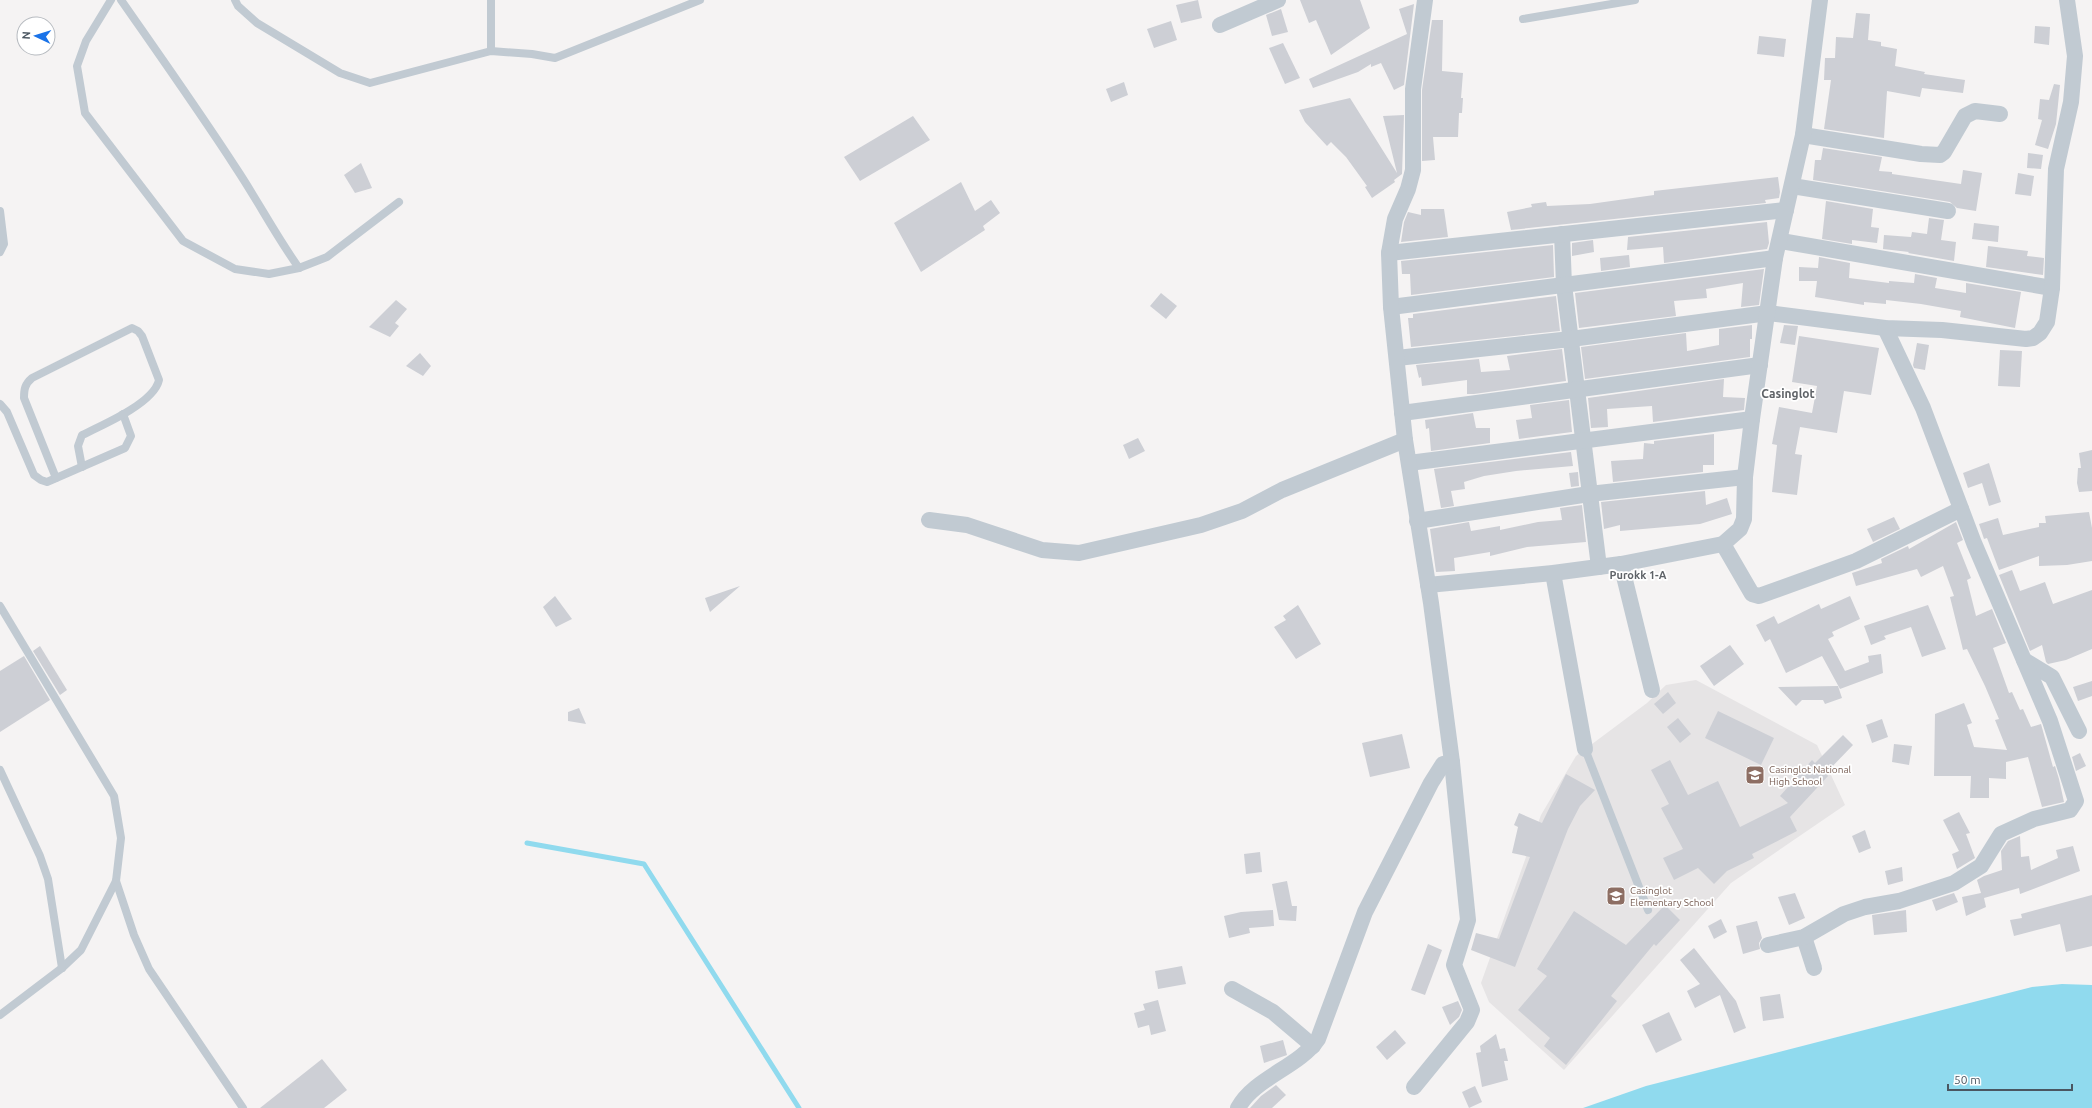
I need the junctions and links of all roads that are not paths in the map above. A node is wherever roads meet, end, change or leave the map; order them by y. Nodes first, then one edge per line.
1 (111, 0) edge
2 (121, 0) edge
3 (235, 0) edge
4 (491, 0) edge
5 (700, 0) edge
6 (1278, 0) edge
7 (1426, 0) edge
8 (1635, 0) edge
9 (1820, 0) edge
10 (2067, 0) edge
11 (1523, 20) dead end
12 (1220, 25) dead end
13 (491, 51) junction
14 (2000, 114) dead end
15 (1803, 135) junction
16 (1792, 186) junction
17 (399, 202) dead end
18 (1786, 210) junction
19 (0, 211) edge
20 (1948, 211) dead end
21 (1562, 234) junction
22 (1781, 241) junction
23 (0, 252) edge
24 (1389, 253) junction
25 (1776, 258) junction
26 (299, 268) junction
27 (1564, 286) junction
28 (2052, 288) junction
29 (1391, 307) junction
30 (1768, 312) junction
31 (1885, 328) junction
32 (1571, 338) junction
33 (1397, 358) junction
34 (1760, 364) junction
35 (1577, 390) junction
36 (0, 404) edge
37 (1402, 413) junction
38 (123, 414) junction
39 (1752, 419) junction
40 (1405, 440) junction
41 (1582, 441) junction
42 (1410, 463) junction
43 (82, 467) junction
44 (1745, 477) junction
45 (56, 478) junction
46 (1589, 494) junction
47 (1961, 509) junction
48 (929, 520) dead end
49 (1417, 522) junction
50 (1723, 544) junction
51 (1620, 564) junction
52 (1598, 567) junction
53 (1553, 573) junction
54 (1428, 585) junction
55 (0, 606) edge
56 (2024, 660) junction
57 (1652, 690) dead end
58 (2079, 731) dead end
59 (1585, 749) joint
60 (1452, 762) junction
61 (0, 770) edge
62 (116, 881) junction
63 (1648, 910) dead end
64 (1804, 937) junction
65 (1768, 945) dead end
66 (62, 968) junction
67 (1814, 968) dead end
68 (1232, 989) dead end
69 (0, 1015) edge
70 (1314, 1046) junction
71 (1414, 1087) dead end
72 (243, 1108) edge
73 (1238, 1108) edge

1 - 26 lane
2 - 26 lane
3 - 13 lane
4 - 13 lane
5 - 13 lane
6 - 12 street
7 - 24 street
8 - 11 lane
9 - 15 street
10 - 28 street
14 - 15 street
15 - 16 street
16 - 18 street
16 - 20 street
17 - 26 lane
18 - 21 street
18 - 22 street
19 - 23 lane
21 - 24 street
21 - 27 street
22 - 25 street
22 - 28 street
24 - 29 street
25 - 27 street
25 - 30 street
27 - 29 street
27 - 32 street
28 - 31 street
29 - 33 street
30 - 31 street
30 - 32 street
30 - 34 street
31 - 47 street
32 - 33 street
32 - 35 street
33 - 37 street
34 - 35 street
34 - 39 street
35 - 37 street
35 - 41 street
36 - 45 lane
37 - 40 street
38 - 43 lane
38 - 43 lane
38 - 45 lane
39 - 41 street
39 - 44 street
40 - 42 street
40 - 48 street
41 - 42 street
41 - 46 street
42 - 49 street
43 - 45 lane
44 - 46 street
44 - 50 street
46 - 49 street
46 - 52 street
47 - 50 street
47 - 56 street
49 - 54 street
50 - 51 street
51 - 52 street
51 - 57 street
52 - 53 street
53 - 54 street
53 - 59 street
54 - 60 street
55 - 62 lane
56 - 58 street
56 - 64 street
59 - 63 lane
60 - 70 street
60 - 71 street
61 - 66 lane
62 - 66 lane
62 - 72 lane
64 - 65 street
64 - 67 street
66 - 69 lane
68 - 70 street
70 - 73 street

